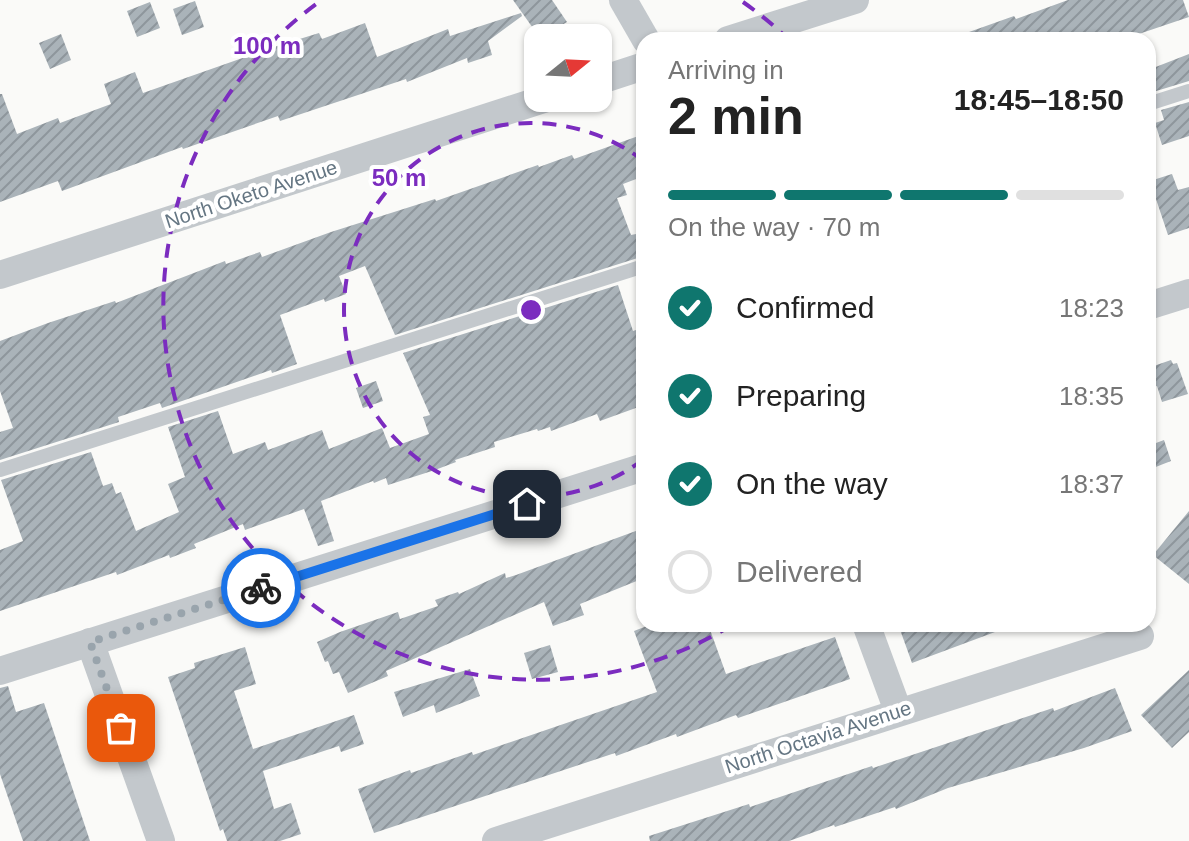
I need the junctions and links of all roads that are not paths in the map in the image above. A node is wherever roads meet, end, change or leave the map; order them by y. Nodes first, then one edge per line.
1 (623, 0) edge
2 (855, 0) edge
3 (641, 32) edge
4 (753, 32) edge
5 (636, 69) edge
6 (612, 76) edge
7 (1189, 91) edge
8 (1156, 101) edge
9 (524, 105) edge
10 (636, 269) edge
11 (0, 275) edge
12 (1189, 293) edge
13 (1156, 303) edge
14 (0, 470) edge
15 (636, 470) edge
16 (869, 632) edge
17 (1140, 636) dead end
18 (90, 642) junction
19 (0, 671) edge
20 (898, 711) junction
21 (161, 841) edge
22 (496, 841) edge

1 - 3 street
2 - 4 street
5 - 6 street
7 - 8 lane
9 - 11 street, North Oketo Avenue
10 - 14 lane
12 - 13 street
15 - 18 street
16 - 20 street
17 - 20 street, North Octavia Avenue
18 - 19 street
18 - 21 street
20 - 22 street, North Octavia Avenue

